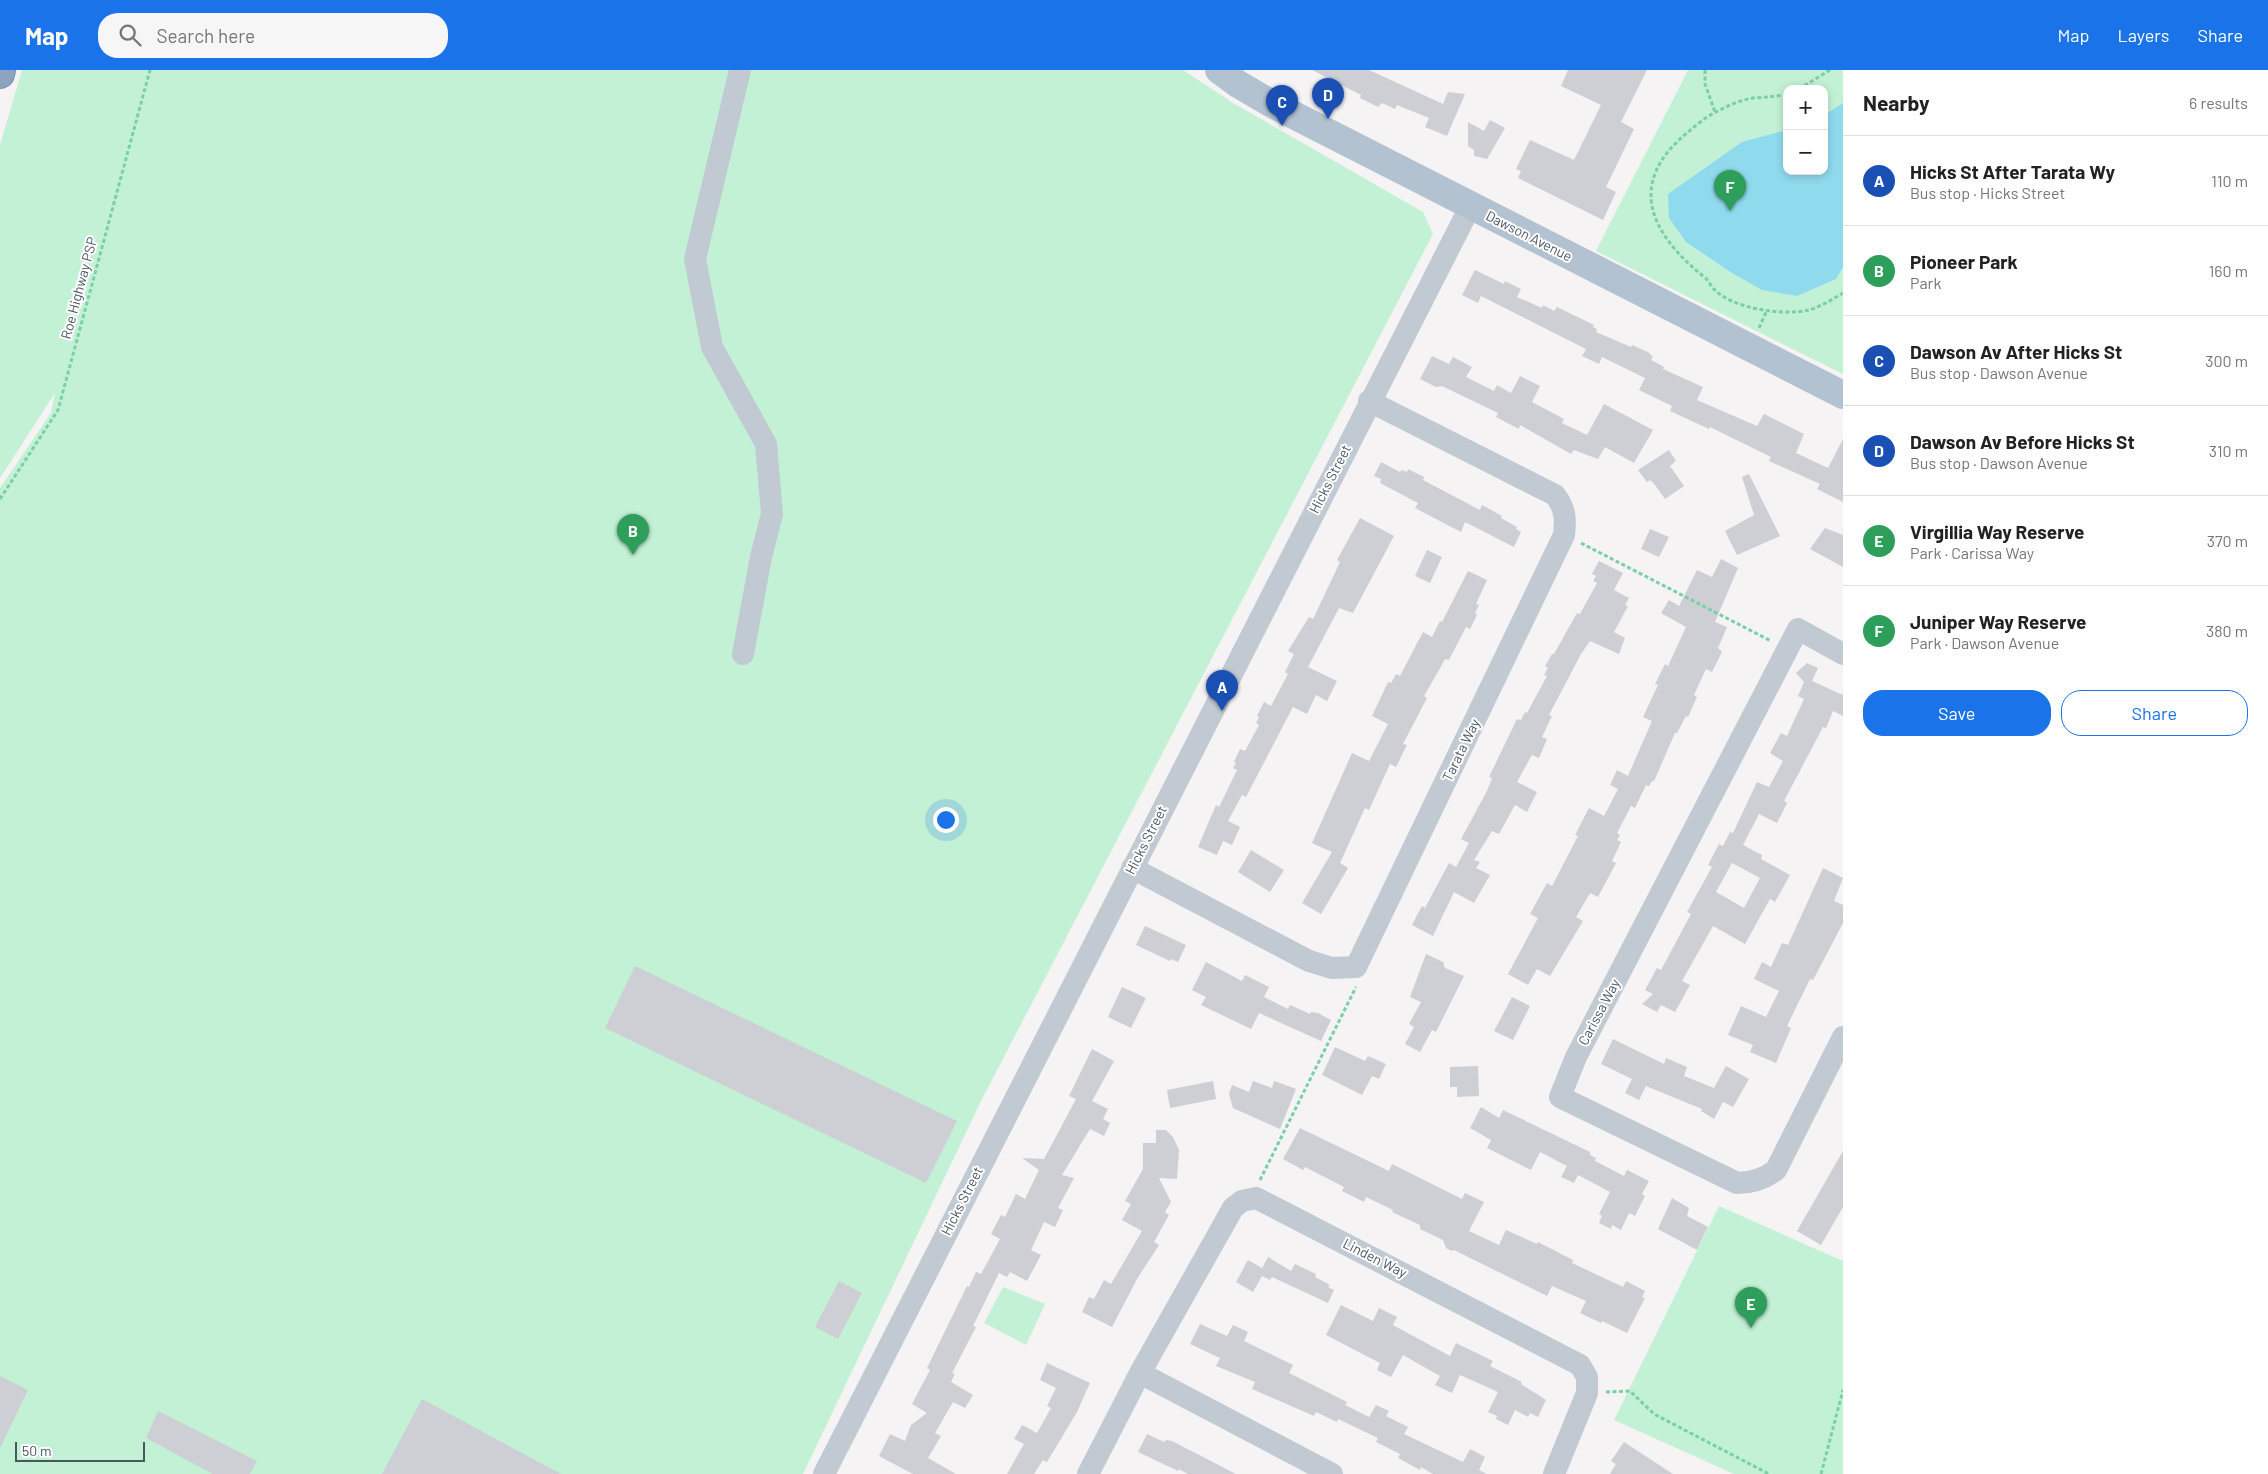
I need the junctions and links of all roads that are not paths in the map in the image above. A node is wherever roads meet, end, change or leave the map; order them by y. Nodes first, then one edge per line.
1 (1, 70) edge
2 (740, 70) edge
3 (1219, 70) edge
4 (0, 74) edge
5 (1470, 207) junction
6 (1843, 395) edge
7 (1369, 401) junction
8 (743, 654) dead end
9 (1843, 654) edge
10 (1132, 868) junction
11 (1843, 1038) edge
12 (1140, 1372) junction
13 (824, 1474) edge
14 (1088, 1474) edge
15 (1332, 1474) edge
16 (1554, 1474) edge

1 - 4 highway
2 - 8 street
3 - 5 main road, Dawson Avenue
5 - 6 main road, Dawson Avenue
5 - 7 street, Hicks Street
7 - 10 street, Hicks Street
7 - 10 street, Tarata Way
9 - 11 street, Carissa Way
10 - 13 street, Hicks Street
12 - 14 street
12 - 15 street
12 - 16 street, Linden Way

